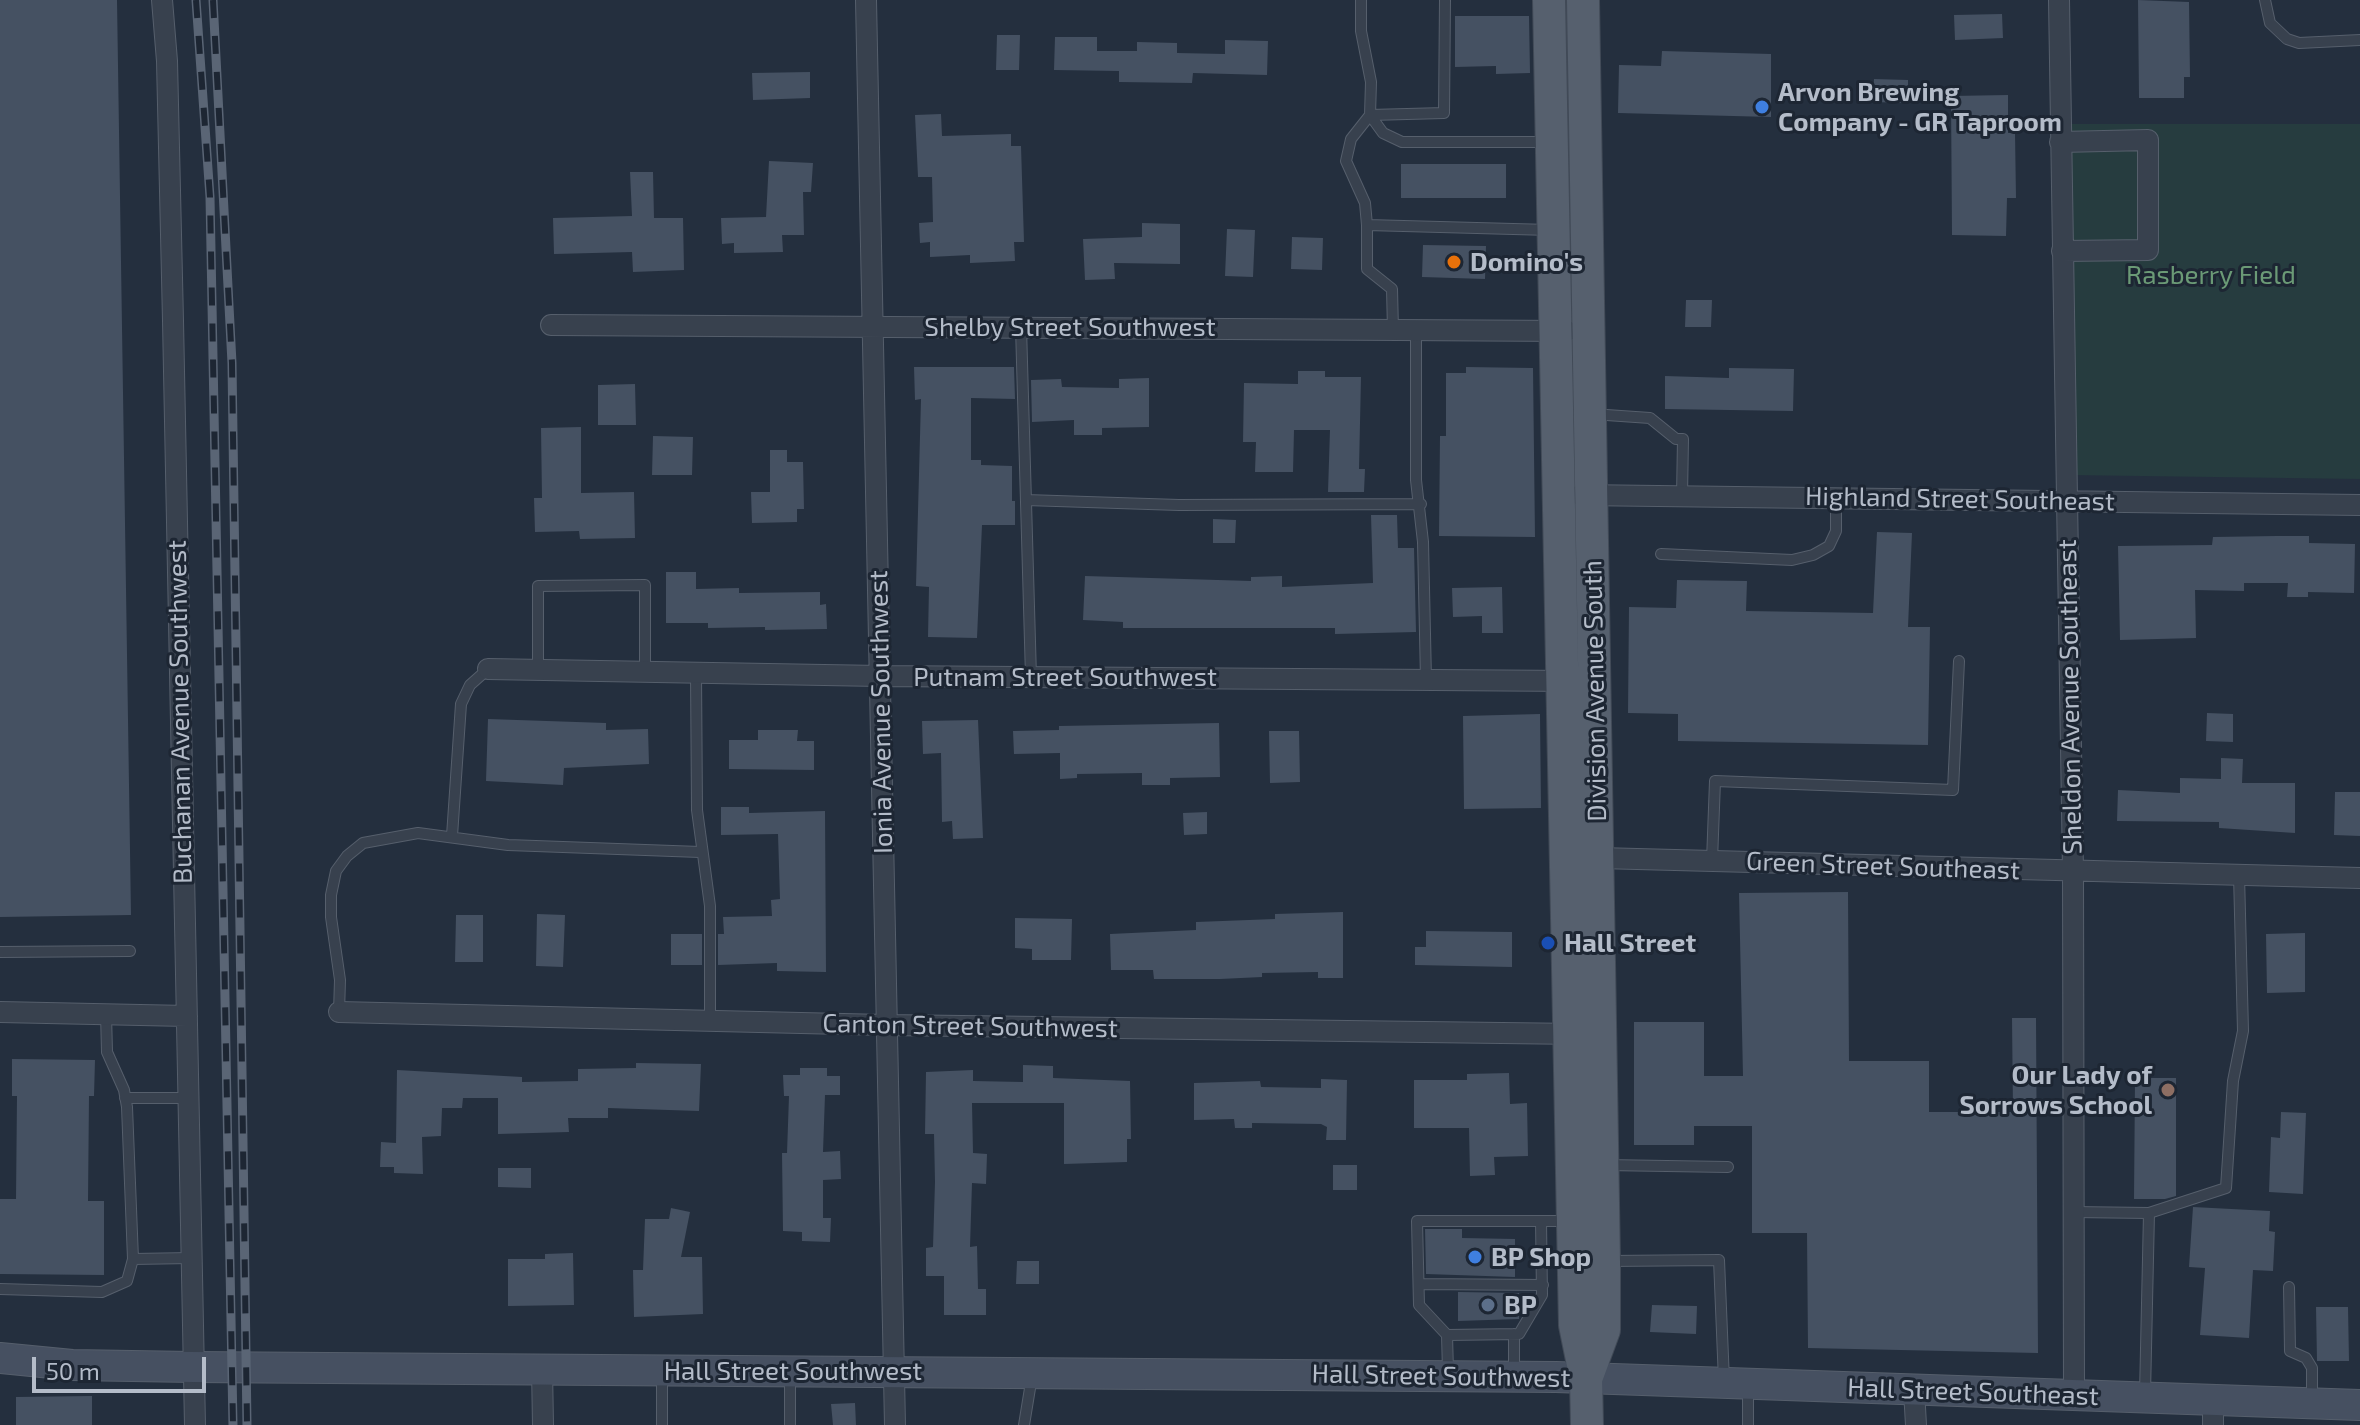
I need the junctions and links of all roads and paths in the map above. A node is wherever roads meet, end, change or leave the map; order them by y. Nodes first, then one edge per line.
1 (162, 0) edge
2 (866, 0) edge
3 (1361, 0) edge
4 (1445, 0) edge
5 (1549, 0) edge
6 (1583, 0) edge
7 (2059, 0) edge
8 (2265, 0) edge
9 (2360, 40) edge
10 (1370, 115) junction
11 (1553, 142) junction
12 (2060, 142) junction
13 (1367, 225) junction
14 (1556, 230) junction
15 (2062, 251) junction
16 (551, 325) dead end
17 (875, 326) junction
18 (1021, 327) junction
19 (1393, 330) junction
20 (1416, 330) junction
21 (1573, 331) junction
22 (1590, 414) junction
23 (1576, 495) junction
24 (1682, 496) junction
25 (1836, 497) junction
26 (2068, 499) junction
27 (1026, 500) junction
28 (1421, 504) junction
29 (2360, 505) edge
30 (1661, 554) dead end
31 (1959, 661) dead end
32 (488, 669) joint
33 (538, 671) junction
34 (645, 672) junction
35 (696, 673) junction
36 (880, 676) junction
37 (1031, 677) junction
38 (1426, 680) junction
39 (1580, 681) junction
40 (452, 836) junction
41 (700, 852) junction
42 (1599, 858) junction
43 (1712, 861) junction
44 (2073, 871) junction
45 (2239, 875) junction
46 (2360, 878) edge
47 (130, 951) dead end
48 (0, 952) edge
49 (0, 1012) edge
50 (339, 1012) joint
51 (106, 1014) junction
52 (187, 1016) junction
53 (710, 1021) junction
54 (885, 1025) junction
55 (1586, 1034) junction
56 (125, 1098) junction
57 (188, 1098) junction
58 (1603, 1165) junction
59 (1728, 1167) dead end
60 (2073, 1212) junction
61 (2149, 1213) junction
62 (1541, 1221) junction
63 (1574, 1221) junction
64 (191, 1258) junction
65 (133, 1259) junction
66 (1604, 1261) junction
67 (1419, 1284) junction
68 (2289, 1287) dead end
69 (0, 1289) edge
70 (1556, 1289) junction
71 (1464, 1321) dead end
72 (1488, 1321) dead end
73 (1507, 1322) dead end
74 (1510, 1334) junction
75 (1447, 1335) junction
76 (1464, 1335) junction
77 (1488, 1335) junction
78 (0, 1358) edge
79 (192, 1367) junction
80 (542, 1369) junction
81 (662, 1370) junction
82 (790, 1371) junction
83 (893, 1372) junction
84 (1032, 1374) junction
85 (1448, 1376) junction
86 (1514, 1377) junction
87 (1586, 1379) junction
88 (1736, 1383) junction
89 (1914, 1390) junction
90 (2074, 1395) junction
91 (2145, 1397) junction
92 (2312, 1403) junction
93 (2360, 1405) edge
94 (2213, 1412) edge
95 (195, 1425) edge
96 (543, 1425) edge
97 (662, 1425) edge
98 (790, 1425) edge
99 (895, 1425) edge
100 (1024, 1425) edge
101 (1587, 1425) edge
102 (1748, 1425) edge
103 (1916, 1425) edge

1 - 52 street, Buchanan Avenue Southwest
2 - 17 street, Ionia Avenue Southwest
3 - 10 lane
4 - 10 lane
5 - 11 main road, Division Avenue South
6 - 21 main road, Division Avenue South
7 - 12 street, Sheldon Avenue Southeast
8 - 9 lane
10 - 11 lane
10 - 13 lane
11 - 14 main road, Division Avenue South
12 - 15 street, Sheldon Avenue Southeast
12 - 15 street
13 - 14 lane
13 - 19 lane
14 - 21 main road, Division Avenue South
15 - 26 street, Sheldon Avenue Southeast
16 - 17 street, Shelby Street Southwest
17 - 18 street, Shelby Street Southwest
17 - 36 street, Ionia Avenue Southwest
18 - 19 street, Shelby Street Southwest
18 - 27 lane
19 - 20 street, Shelby Street Southwest
20 - 21 street, Shelby Street Southwest
20 - 28 lane
21 - 22 main road, Division Avenue South
21 - 23 main road, Division Avenue South
22 - 23 main road, Division Avenue South
22 - 24 lane
23 - 24 street, Highland Street Southeast
23 - 39 main road, Division Avenue South
24 - 25 street, Highland Street Southeast
25 - 26 street, Highland Street Southeast
25 - 30 lane
26 - 29 street, Highland Street Southeast
26 - 44 street, Sheldon Avenue Southeast
27 - 28 lane
27 - 37 lane
28 - 38 lane
31 - 43 lane
32 - 33 street, Putnam Street Southwest
32 - 40 lane
33 - 34 street, Putnam Street Southwest
33 - 34 lane
34 - 35 street, Putnam Street Southwest
35 - 36 street, Putnam Street Southwest
35 - 41 lane
36 - 37 street, Putnam Street Southwest
36 - 54 street, Ionia Avenue Southwest
37 - 38 street, Putnam Street Southwest
38 - 39 street, Putnam Street Southwest
39 - 42 main road, Division Avenue South
39 - 55 main road, Division Avenue South
40 - 41 lane
40 - 50 lane
41 - 53 lane
42 - 43 street, Green Street Southeast
42 - 55 main road, Division Avenue South
43 - 44 street, Green Street Southeast
44 - 45 street, Green Street Southeast
44 - 60 street, Sheldon Avenue Southeast
45 - 46 street, Green Street Southeast
45 - 61 lane
47 - 48 lane
49 - 51 street
50 - 53 street, Canton Street Southwest
51 - 52 street
51 - 56 lane
52 - 57 street, Buchanan Avenue Southwest
53 - 54 street, Canton Street Southwest
54 - 55 street, Canton Street Southwest
54 - 83 street, Ionia Avenue Southwest
55 - 58 main road, Division Avenue South
55 - 63 main road, Division Avenue South
56 - 57 lane
56 - 65 lane
57 - 64 street, Buchanan Avenue Southwest
58 - 59 lane
58 - 66 main road, Division Avenue South
60 - 61 lane
60 - 90 street, Sheldon Avenue Southeast
61 - 91 lane
62 - 63 lane
62 - 67 lane
62 - 70 lane
63 - 70 main road, Division Avenue South
64 - 65 lane
64 - 79 street, Buchanan Avenue Southwest
65 - 69 lane
66 - 87 main road, Division Avenue South
66 - 88 lane
67 - 70 lane
67 - 75 lane
68 - 92 lane
70 - 74 lane
70 - 87 main road, Division Avenue South
71 - 76 lane
72 - 77 lane
73 - 74 lane
74 - 77 lane
74 - 86 lane
75 - 76 lane
75 - 85 lane
76 - 77 lane
78 - 79 main road, Hall Street Southwest
79 - 80 main road, Hall Street Southwest
79 - 95 street, Buchanan Avenue Southwest
80 - 81 main road, Hall Street Southwest
80 - 96 street
81 - 82 main road, Hall Street Southwest
81 - 97 lane
82 - 83 main road, Hall Street Southwest
82 - 98 lane
83 - 84 main road, Hall Street Southwest
83 - 99 street, Ionia Avenue Southwest
84 - 85 main road, Hall Street Southwest
84 - 100 lane
85 - 86 main road, Hall Street Southwest
86 - 87 main road, Hall Street Southwest
87 - 88 main road, Hall Street Southeast
87 - 101 main road, Division Avenue South
88 - 89 main road, Hall Street Southeast
88 - 102 lane
89 - 90 main road, Hall Street Southeast
89 - 103 street
90 - 91 main road, Hall Street Southeast
91 - 94 main road, Hall Street Southeast
92 - 93 main road, Hall Street Southeast
92 - 94 main road, Hall Street Southeast

